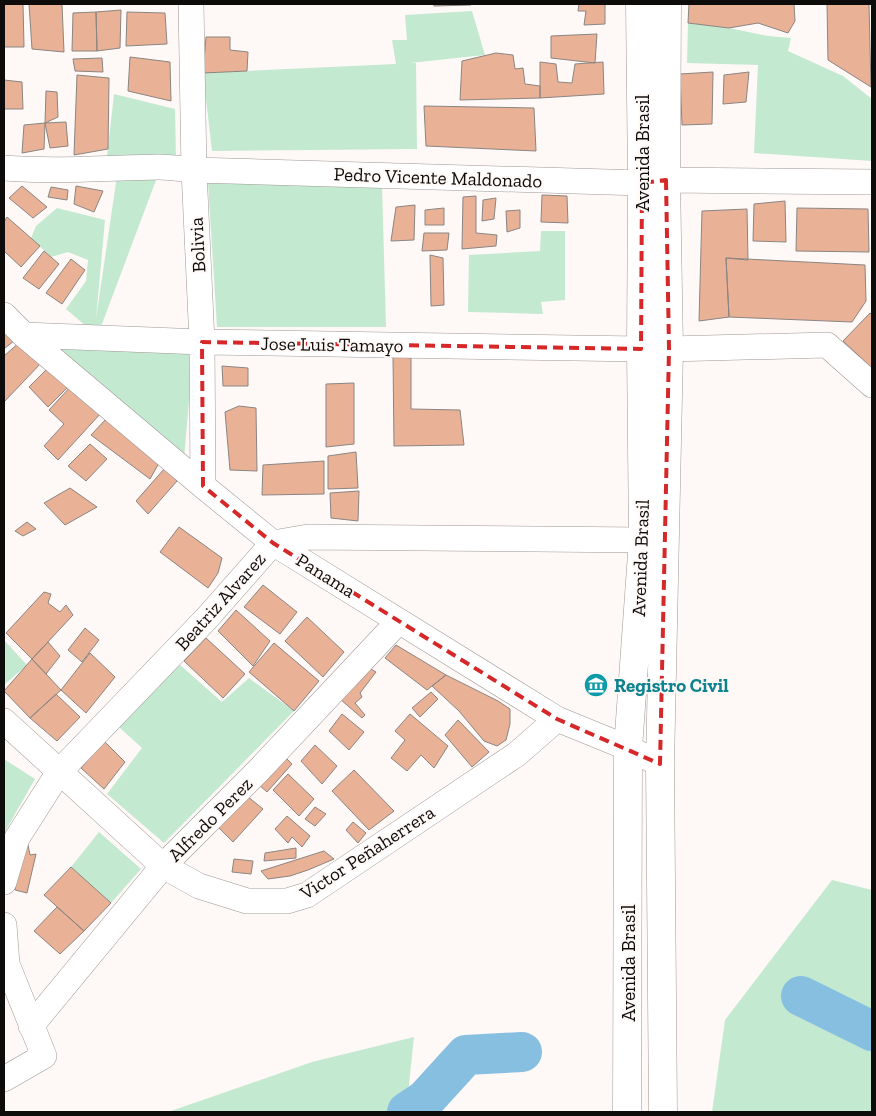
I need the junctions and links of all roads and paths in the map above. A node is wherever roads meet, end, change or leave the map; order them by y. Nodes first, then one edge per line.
1 (191, 4) edge
2 (640, 4) edge
3 (667, 4) edge
4 (4, 168) edge
5 (194, 170) junction
6 (654, 182) junction
7 (872, 182) edge
8 (4, 315) edge
9 (24, 335) junction
10 (202, 342) junction
11 (641, 348) junction
12 (669, 348) junction
13 (872, 385) edge
14 (203, 486) junction
15 (643, 540) junction
16 (273, 543) junction
17 (399, 621) junction
18 (557, 719) junction
19 (4, 721) edge
20 (628, 748) junction
21 (660, 764) junction
22 (59, 772) junction
23 (163, 866) junction
24 (4, 882) edge
25 (4, 924) edge
26 (31, 1026) junction
27 (4, 1079) edge
28 (627, 1112) edge
29 (663, 1112) edge

1 - 5 street, Bolivia
2 - 6 street, Avenida Brasil
3 - 6 street, Avenida Brasil
4 - 5 street, Pedro Vicente Maldonado
5 - 6 street, Pedro Vicente Maldonado
5 - 10 street, Bolivia
6 - 7 street, Pedro Vicente Maldonado
6 - 11 street, Avenida Brasil
6 - 12 street, Avenida Brasil
8 - 9 street, Panama
9 - 10 street, Jose Luis Tamayo
9 - 14 street, Panama
10 - 11 street, Jose Luis Tamayo
10 - 14 street, Bolivia
11 - 15 street, Avenida Brasil
12 - 13 street
12 - 21 street, Avenida Brasil
14 - 16 street, Panama
15 - 16 street, Beatriz Alvarez
15 - 20 street, Avenida Brasil
16 - 17 street, Panama
16 - 22 street, Beatriz Alvarez
17 - 18 street, Panama
17 - 23 street, Alfredo Perez
18 - 20 street, Panama
18 - 23 street, Victor Peñaherrera
19 - 22 street, Victor Peñaherrera
20 - 21 street, Panama
20 - 28 street, Avenida Brasil
21 - 29 street, Avenida Brasil
22 - 23 street, Victor Peñaherrera
22 - 24 street, Beatriz Alvarez
23 - 26 street, Alfredo Perez
25 - 26 street
26 - 27 street

